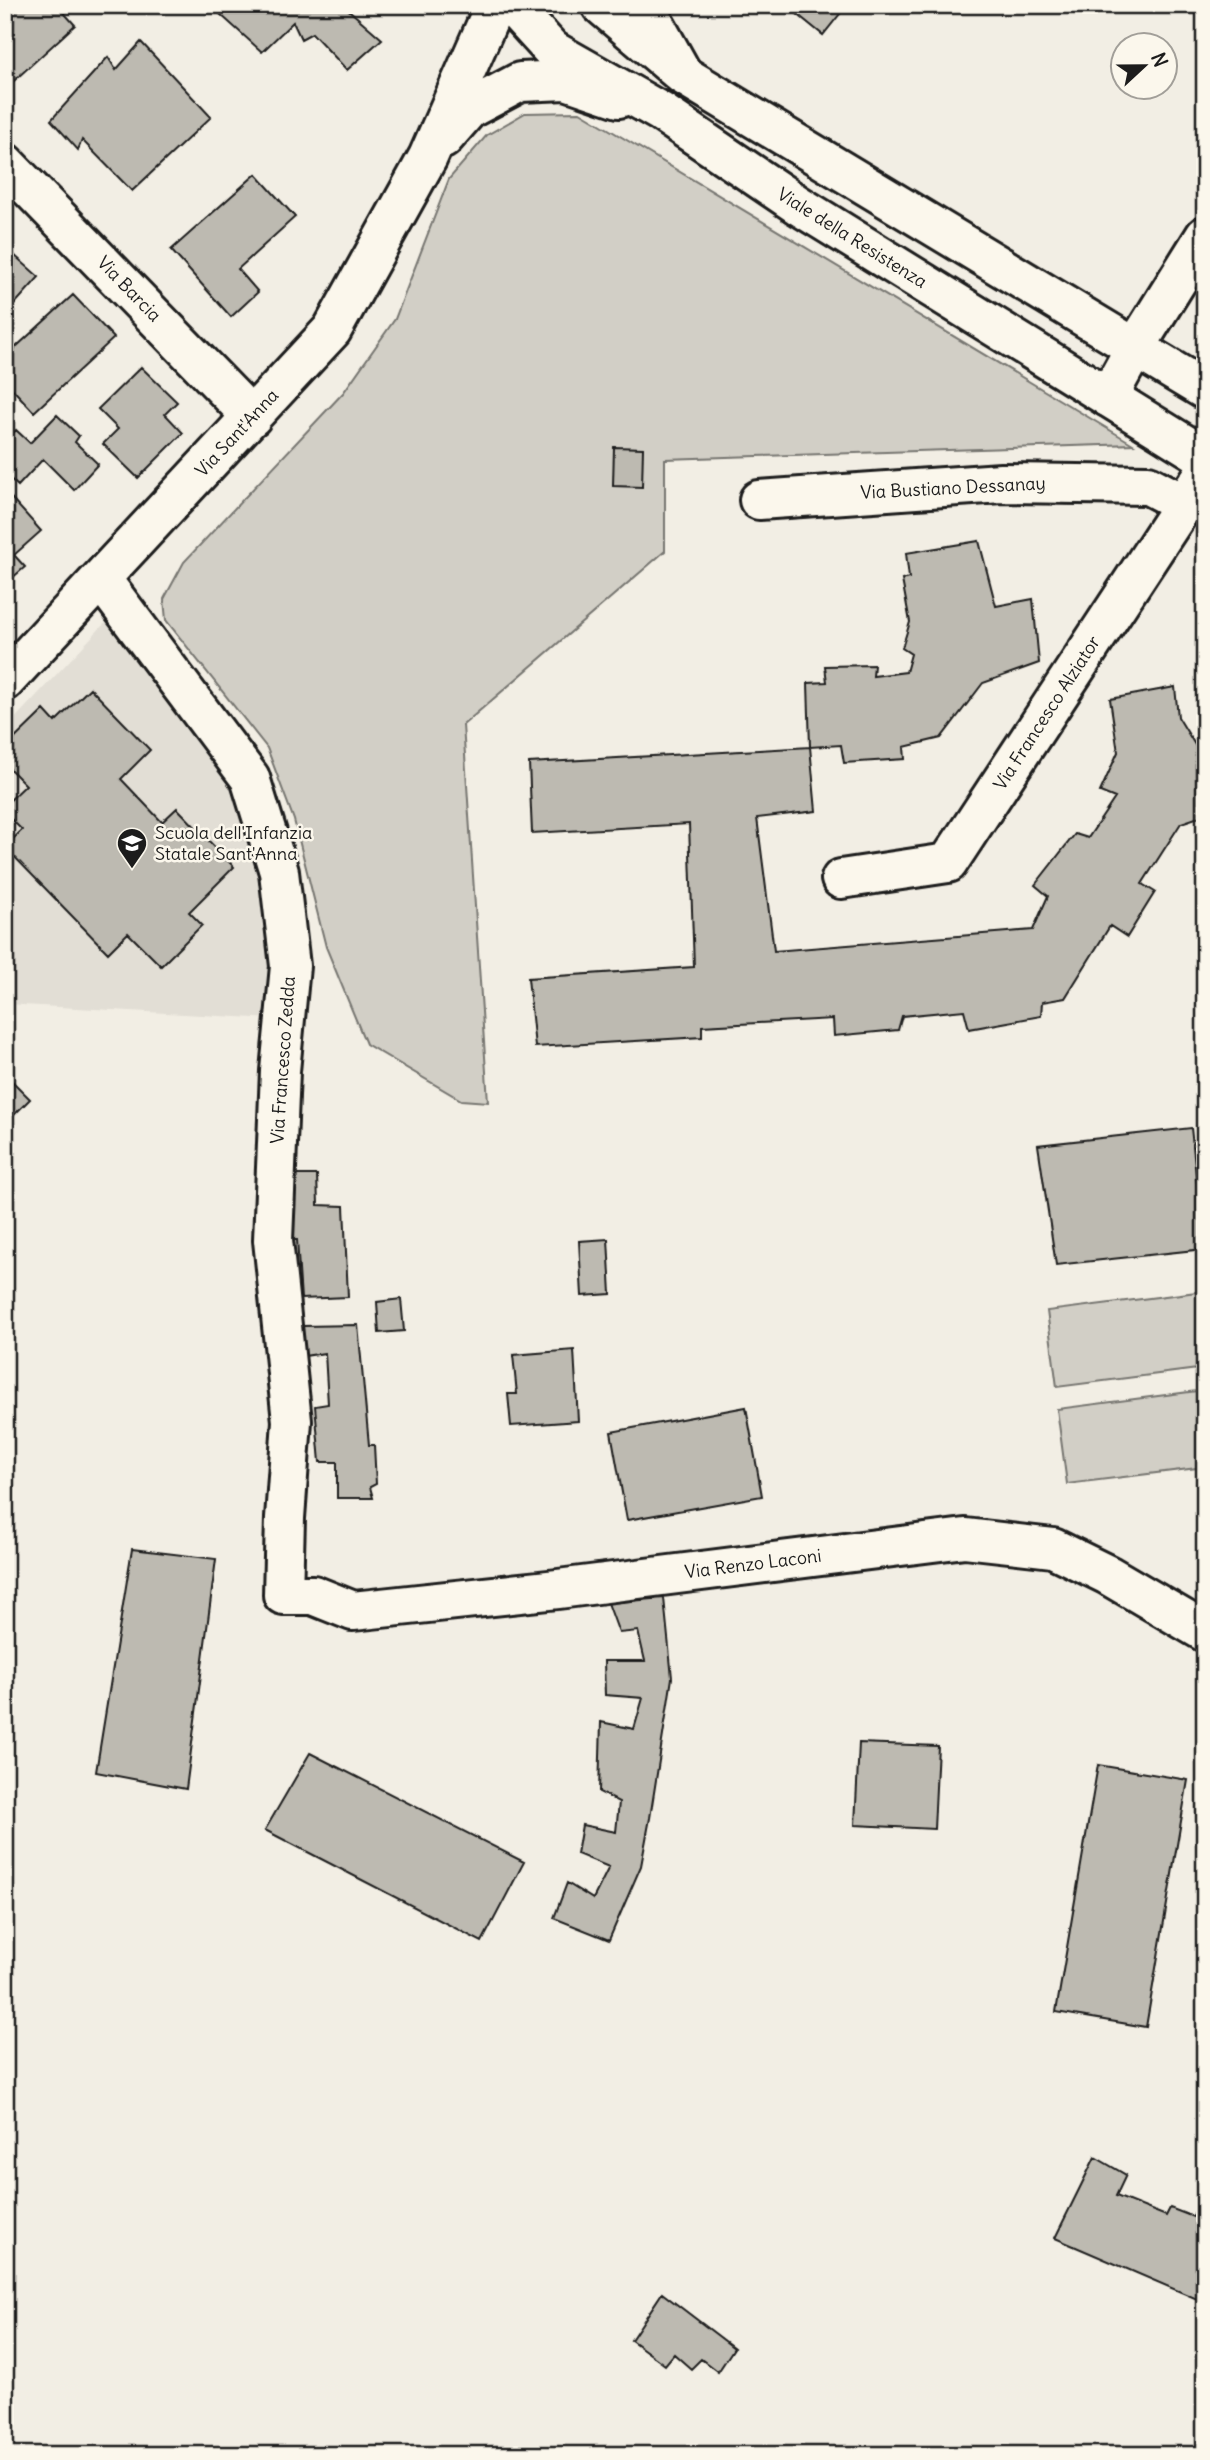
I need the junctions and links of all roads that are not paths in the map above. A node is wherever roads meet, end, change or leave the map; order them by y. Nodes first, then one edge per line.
1 (495, 5) edge
2 (511, 5) edge
3 (600, 5) edge
4 (644, 5) edge
5 (682, 75) junction
6 (661, 112) junction
7 (428, 156) junction
8 (5, 163) edge
9 (1205, 236) edge
10 (1135, 348) junction
11 (1205, 390) edge
12 (1108, 397) junction
13 (252, 416) junction
14 (1205, 457) edge
15 (1205, 472) edge
16 (758, 500) dead end
17 (1184, 504) junction
18 (101, 579) junction
19 (7, 674) edge
20 (841, 880) dead end
21 (283, 1595) joint
22 (1205, 1632) edge

1 - 7 street, Via Sant'Anna
2 - 6 street, Viale della Resistenza
3 - 5 street
4 - 5 street
5 - 10 street
6 - 7 street, Via Sant'Anna
6 - 12 street, Viale della Resistenza
7 - 13 street, Via Sant'Anna
8 - 13 street, Via Barcia
9 - 10 street
10 - 11 street
10 - 12 street
12 - 14 street, Viale della Resistenza
13 - 18 street, Via Sant'Anna
15 - 17 street, Via Francesco Alziator
16 - 17 street, Via Bustiano Dessanay
17 - 20 street, Via Francesco Alziator
18 - 19 street, Via Sant'Anna
18 - 21 street, Via Francesco Zedda
21 - 22 street, Via Renzo Laconi

